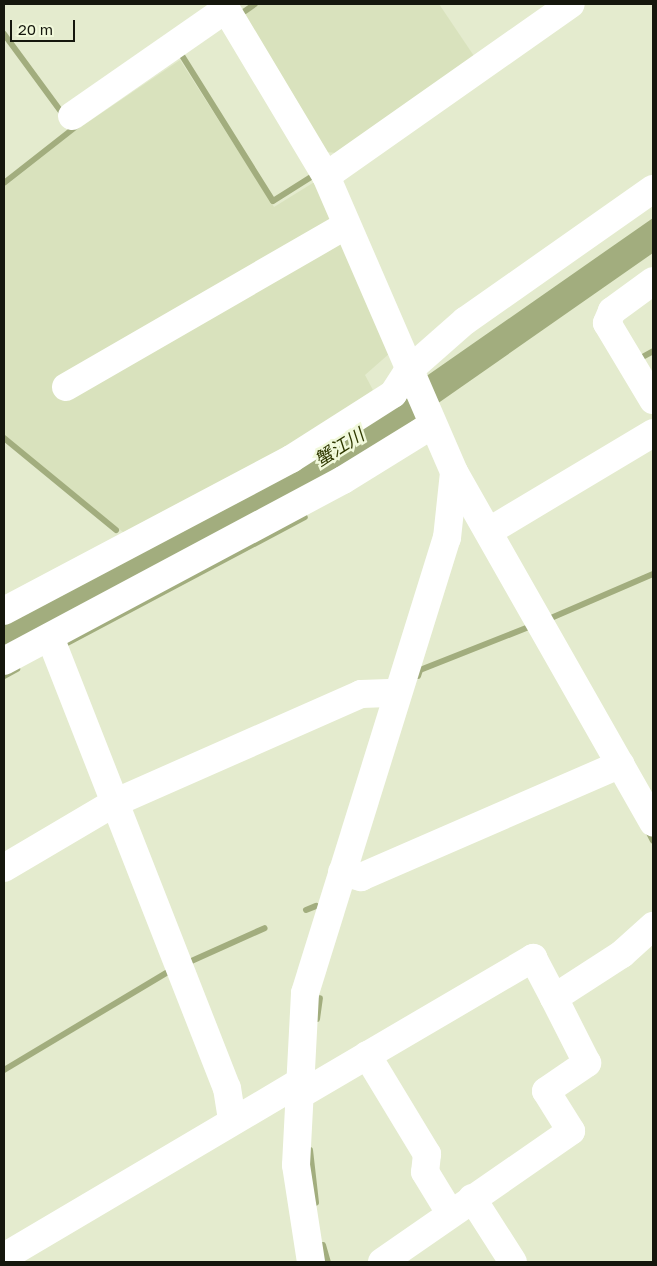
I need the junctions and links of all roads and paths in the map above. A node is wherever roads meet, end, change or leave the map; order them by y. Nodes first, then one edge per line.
1 (571, 4) edge
2 (225, 6) edge
3 (72, 116) dead end
4 (326, 176) junction
5 (653, 189) edge
6 (347, 225) junction
7 (653, 281) edge
8 (411, 375) junction
9 (66, 387) dead end
10 (653, 400) edge
11 (430, 420) junction
12 (653, 433) edge
13 (454, 472) junction
14 (491, 530) junction
15 (4, 611) edge
16 (50, 637) junction
17 (4, 661) edge
18 (396, 693) junction
19 (621, 764) junction
20 (114, 803) junction
21 (653, 822) edge
22 (4, 868) edge
23 (342, 872) junction
24 (653, 926) edge
25 (554, 998) junction
26 (367, 1055) junction
27 (298, 1089) junction
28 (232, 1120) junction
29 (461, 1206) junction
30 (4, 1257) edge
31 (311, 1262) edge
32 (382, 1262) edge
33 (513, 1262) edge

1 - 4 street
2 - 3 street
2 - 4 street
4 - 6 street
5 - 8 street
6 - 8 street
6 - 9 street
7 - 10 street
8 - 11 street
8 - 15 street
11 - 13 street
11 - 16 street
12 - 14 street
13 - 14 street
13 - 18 street
14 - 19 street
16 - 17 street
16 - 20 street
18 - 20 street
18 - 23 street
19 - 21 street
19 - 23 street
20 - 22 street
20 - 28 street
23 - 27 street
24 - 25 street
25 - 26 street
25 - 29 street
26 - 27 street
26 - 29 street
27 - 28 street
27 - 31 street
28 - 30 street
29 - 32 street
29 - 33 street

